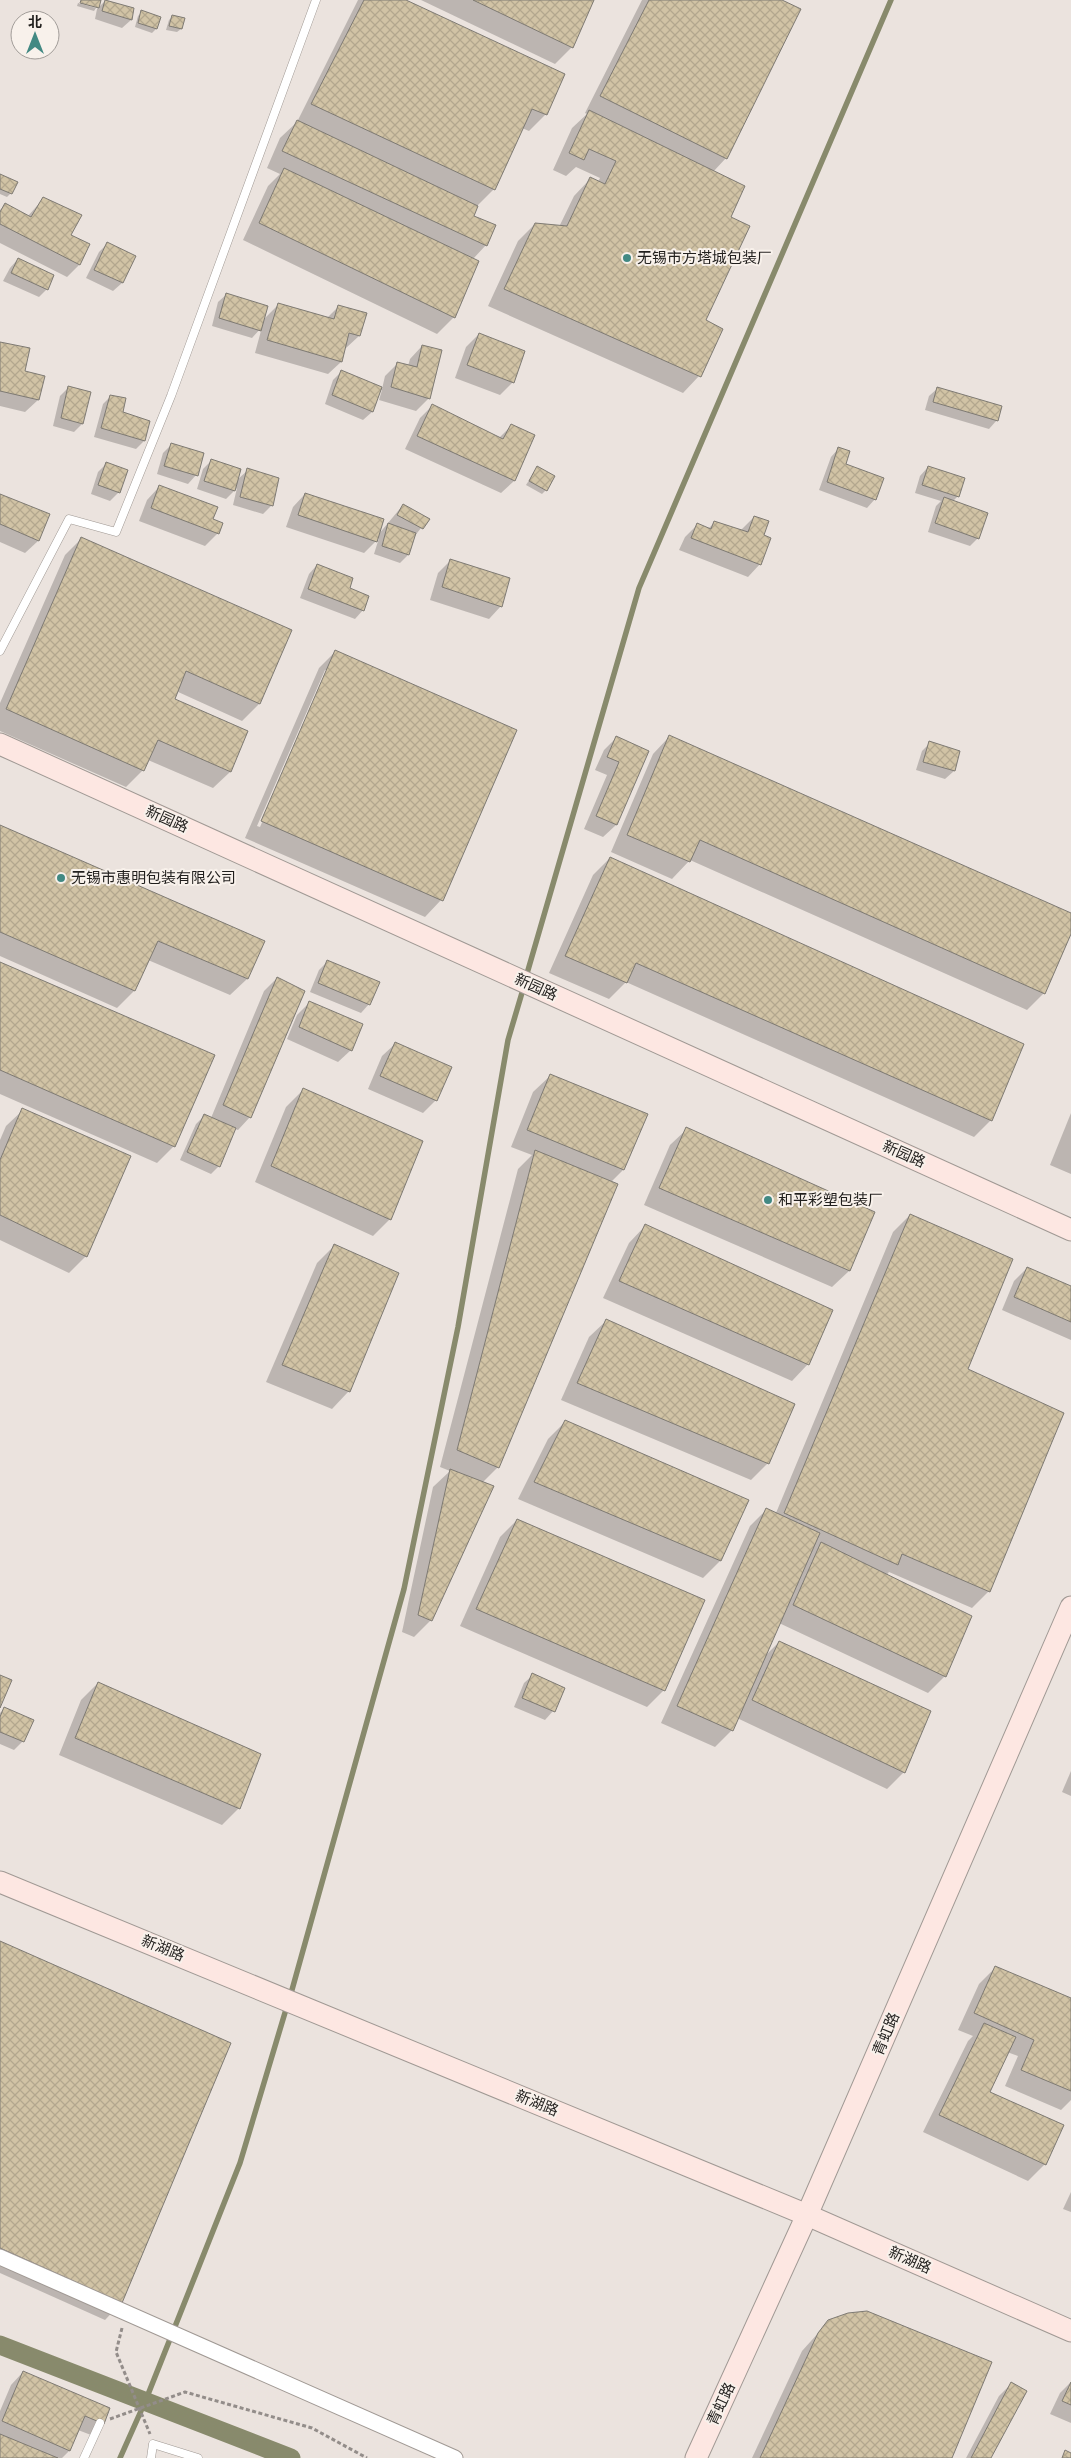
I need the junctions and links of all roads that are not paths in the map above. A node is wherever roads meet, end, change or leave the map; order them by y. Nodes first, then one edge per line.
1 (316, 0) edge
2 (0, 651) edge
3 (0, 744) edge
4 (1071, 1230) edge
5 (1071, 1608) edge
6 (2, 1887) edge
7 (807, 2216) junction
8 (0, 2257) edge
9 (1071, 2331) edge
10 (100, 2423) road end
11 (84, 2458) edge
12 (151, 2458) edge
13 (198, 2458) edge
14 (455, 2458) edge
15 (696, 2458) edge

1 - 2 lane
3 - 4 street, 新园路
5 - 7 street, 青虹路
6 - 7 street, 新湖路
7 - 9 street, 新湖路
7 - 15 street, 青虹路
8 - 14 street
10 - 11 lane
12 - 13 lane

